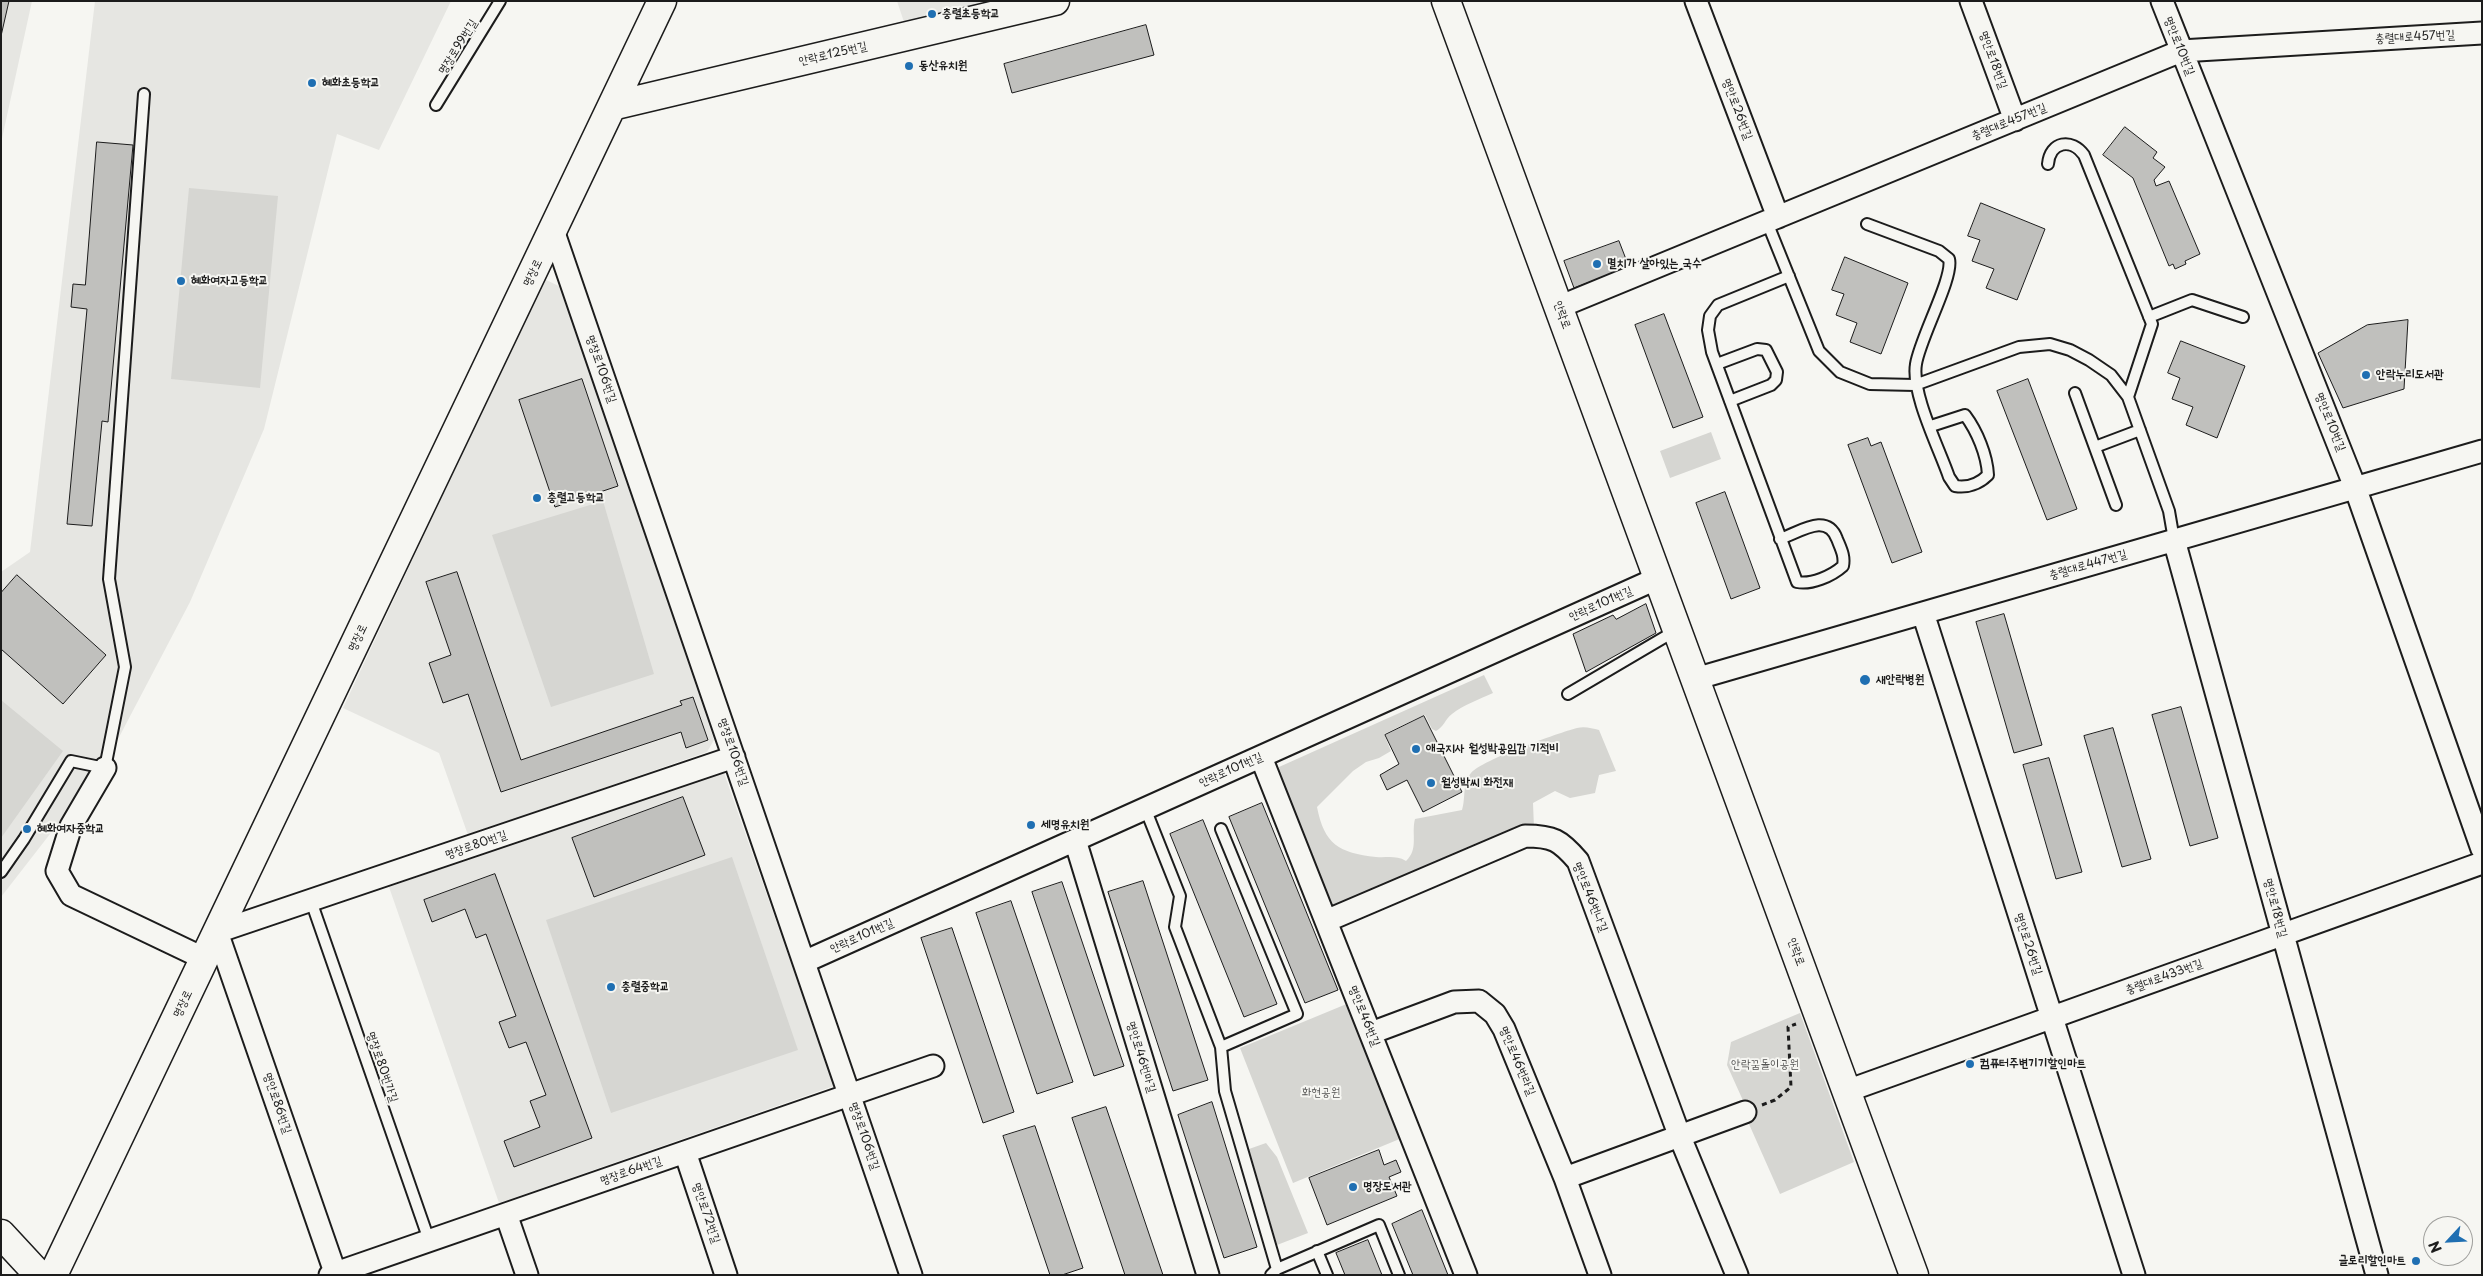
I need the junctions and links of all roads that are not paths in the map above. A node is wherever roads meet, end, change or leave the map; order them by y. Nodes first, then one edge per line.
1 (500, 1) edge
2 (662, 1) edge
3 (1055, 1) edge
4 (1446, 1) edge
5 (1696, 1) edge
6 (1971, 1) edge
7 (2162, 1) edge
8 (2482, 33) edge
9 (2182, 51) junction
10 (144, 94) dead end
11 (436, 105) dead end
12 (612, 106) junction
13 (2015, 120) junction
14 (2048, 164) dead end
15 (1772, 219) junction
16 (1867, 224) dead end
17 (553, 230) junction
18 (1789, 276) junction
19 (1558, 307) junction
20 (2244, 316) dead end
21 (2149, 317) junction
22 (1717, 364) junction
23 (1915, 385) junction
24 (2075, 393) dead end
25 (2128, 397) junction
26 (1730, 402) junction
27 (1931, 426) junction
28 (2140, 430) junction
29 (2095, 447) junction
30 (2482, 451) edge
31 (2356, 487) junction
32 (2116, 505) dead end
33 (1780, 539) junction
34 (2174, 540) junction
35 (1658, 578) junction
36 (1922, 613) junction
37 (1677, 629) junction
38 (1695, 679) junction
39 (1568, 694) dead end
40 (1261, 756) junction
41 (734, 757) junction
42 (105, 768) junction
43 (1145, 808) junction
44 (1221, 829) dead end
45 (1075, 840) junction
46 (2482, 849) edge
47 (2482, 863) edge
48 (1, 872) edge
49 (311, 901) junction
50 (1326, 921) junction
51 (217, 932) junction
52 (2283, 935) junction
53 (205, 958) junction
54 (804, 962) junction
55 (2052, 1018) junction
56 (1371, 1033) junction
57 (1221, 1047) junction
58 (933, 1066) dead end
59 (1847, 1091) junction
60 (850, 1095) junction
61 (1745, 1112) road end
62 (1680, 1137) junction
63 (685, 1152) junction
64 (1565, 1178) junction
65 (506, 1214) junction
66 (1, 1234) edge
67 (429, 1240) junction
68 (1317, 1251) junction
69 (1274, 1272) edge
70 (334, 1274) edge
71 (39, 1275) edge
72 (53, 1275) edge
73 (527, 1275) edge
74 (726, 1275) edge
75 (911, 1275) edge
76 (1208, 1275) edge
77 (1327, 1275) edge
78 (1399, 1275) edge
79 (1466, 1275) edge
80 (1600, 1275) edge
81 (1737, 1275) edge
82 (1914, 1275) edge
83 (2134, 1275) edge
84 (2377, 1275) edge

1 - 11 lane, 명장로99번길
2 - 12 main road, 명장로
3 - 12 main road, 안락로125번길
4 - 19 main road, 안락로
5 - 15 street, 명안로26번길
6 - 13 street, 명안로18번길
7 - 9 street, 명안로10번길
8 - 9 street, 충렬대로457번길
9 - 13 street, 충렬대로457번길
9 - 31 street, 명안로10번길
10 - 42 lane
12 - 17 main road, 명장로
13 - 15 street, 충렬대로457번길
14 - 21 lane
15 - 18 lane
15 - 19 street, 충렬대로457번길
16 - 23 lane
17 - 41 street, 명장로106번길
17 - 51 main road, 명장로
18 - 22 lane
18 - 23 lane
19 - 35 main road, 안락로
20 - 21 lane
21 - 25 lane
22 - 26 lane
22 - 26 lane
23 - 25 lane
23 - 27 lane
24 - 29 lane
25 - 28 lane
26 - 33 lane
27 - 27 lane
28 - 29 lane
28 - 34 lane
29 - 32 lane
30 - 31 street, 충렬대로447번길
31 - 34 street, 충렬대로447번길
31 - 46 street, 명안로10번길
33 - 33 lane
34 - 36 street, 충렬대로447번길
34 - 52 street, 명안로18번길
35 - 37 main road, 안락로
35 - 40 street, 안락로101번길
36 - 38 street, 충렬대로447번길
36 - 55 street, 명안로26번길
37 - 38 main road, 안락로
37 - 39 lane
38 - 59 main road, 안락로
40 - 43 street, 안락로101번길
40 - 50 street, 명안로46번길
41 - 49 street, 명장로80번길
41 - 54 street, 명장로106번길
42 - 48 lane
42 - 53 street
43 - 45 street, 안락로101번길
43 - 57 lane
44 - 57 lane
45 - 54 street, 안락로101번길
45 - 76 street, 명안로46번마길
47 - 52 street, 충렬대로433번길
49 - 51 street, 명장로80번길
49 - 67 lane, 명장로80번가길
50 - 56 street, 명안로46번길
50 - 62 street, 명안로46번나길
51 - 53 main road, 명장로
51 - 70 street, 명안로86번길
52 - 55 street, 충렬대로433번길
52 - 84 street, 명안로18번길
53 - 72 main road, 명장로
54 - 60 street, 명장로106번길
55 - 59 street, 충렬대로433번길
55 - 83 street, 명안로26번길
56 - 64 street, 명안로46번라길
56 - 79 street, 명안로46번길
57 - 69 lane
58 - 60 street, 명장로64번길
59 - 82 main road, 안락로
60 - 63 street, 명장로64번길
60 - 75 street, 명장로106번길
61 - 62 street
62 - 64 street
62 - 81 street, 명안로46번나길
63 - 65 street, 명장로64번길
63 - 74 street, 명안로72번길
64 - 80 street, 명안로46번라길
65 - 67 street, 명장로64번길
65 - 73 street
66 - 71 main road
67 - 70 street, 명장로64번길
68 - 69 lane
68 - 77 lane
68 - 78 lane

